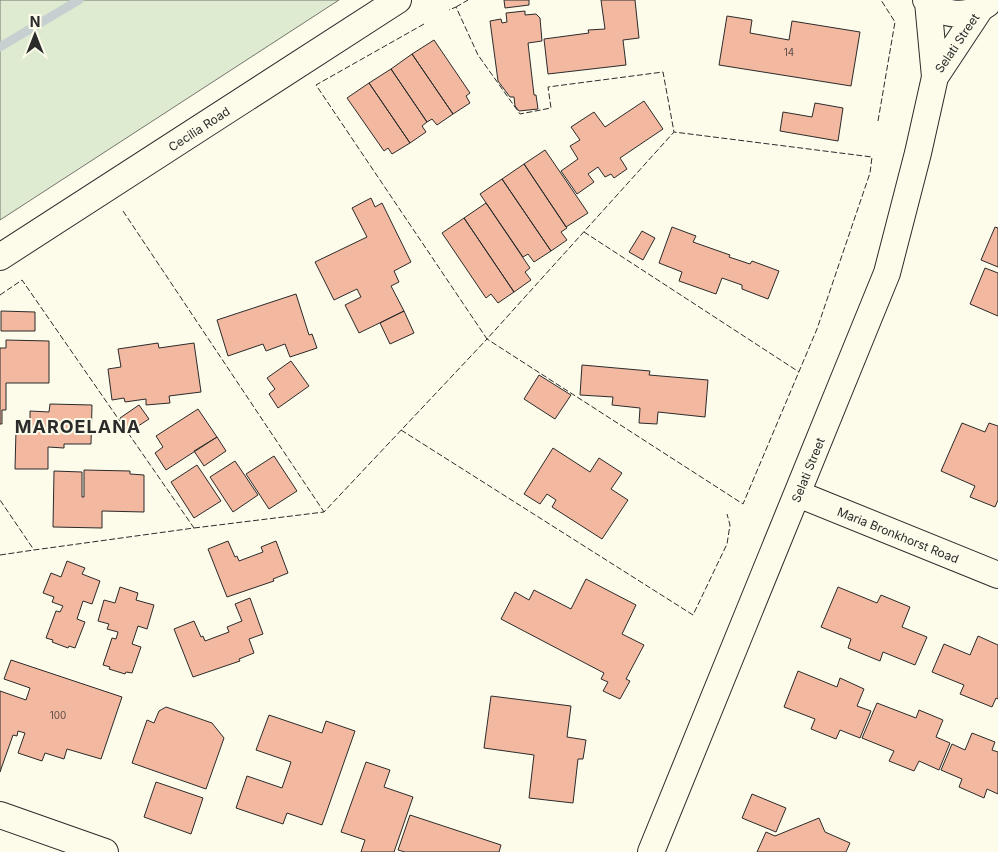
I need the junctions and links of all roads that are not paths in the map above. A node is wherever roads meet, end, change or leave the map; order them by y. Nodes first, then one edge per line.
1 (398, 0) edge
2 (927, 1) edge
3 (990, 3) edge
4 (935, 77) junction
5 (0, 257) edge
6 (798, 494) junction
7 (998, 575) edge
8 (0, 815) edge
9 (105, 852) edge
10 (651, 852) edge

1 - 5 street, Cecilia Road
2 - 3 street
2 - 4 street, Selati Street
3 - 4 street, Selati Street
4 - 6 street, Selati Street
6 - 7 street, Maria Bronkhorst Road
6 - 10 street, Selati Street
8 - 9 street

